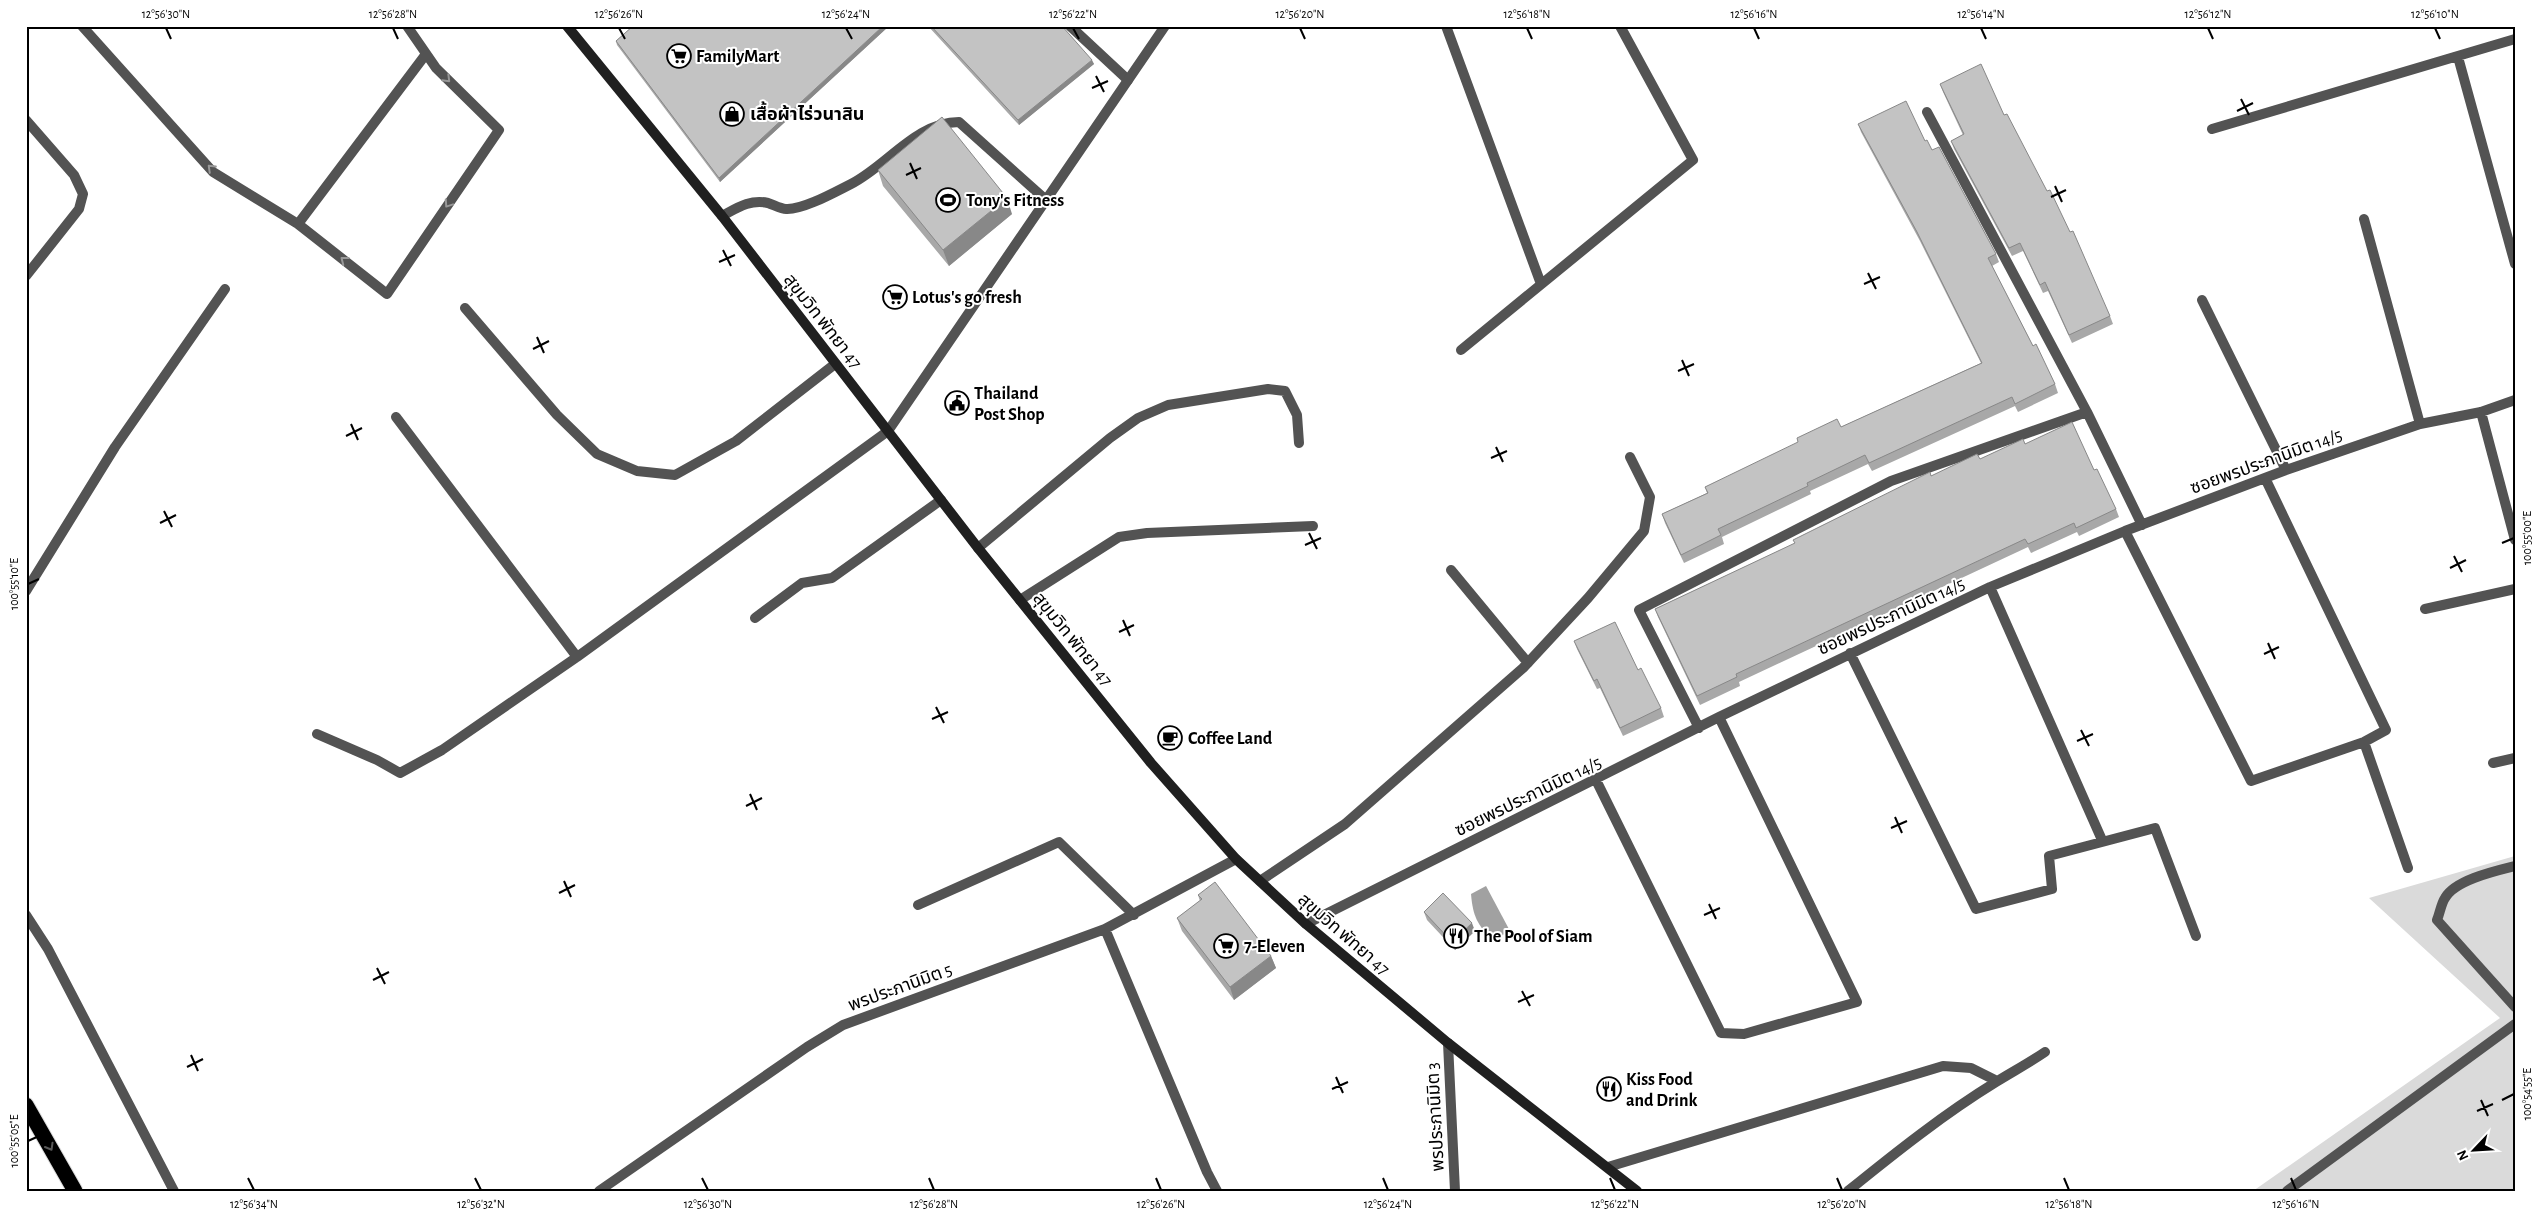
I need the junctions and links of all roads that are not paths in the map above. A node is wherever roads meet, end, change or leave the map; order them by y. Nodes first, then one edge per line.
1 (82, 26) edge
2 (407, 26) edge
3 (567, 26) edge
4 (1070, 26) edge
5 (1165, 26) edge
6 (1446, 26) edge
7 (1620, 26) edge
8 (2515, 39) edge
9 (426, 54) junction
10 (2458, 57) junction
11 (1128, 80) junction
12 (1927, 112) dead end
13 (26, 120) edge
14 (2212, 129) dead end
15 (1046, 200) junction
16 (722, 216) junction
17 (2364, 219) dead end
18 (298, 224) junction
19 (2515, 264) edge
20 (26, 276) edge
21 (1542, 284) junction
22 (225, 288) dead end
23 (2202, 300) dead end
24 (465, 308) dead end
25 (1461, 350) dead end
26 (836, 364) junction
27 (2515, 400) edge
28 (2086, 412) junction
29 (2481, 412) junction
30 (396, 417) dead end
31 (2420, 424) junction
32 (888, 431) junction
33 (1299, 443) dead end
34 (1630, 457) dead end
35 (2286, 470) junction
36 (2265, 478) junction
37 (941, 500) junction
38 (2142, 525) junction
39 (1313, 526) dead end
40 (2125, 531) junction
41 (2515, 540) edge
42 (978, 548) junction
43 (1451, 570) dead end
44 (1990, 587) junction
45 (2515, 589) edge
46 (26, 591) edge
47 (1020, 600) junction
48 (2425, 609) dead end
49 (755, 618) dead end
50 (1850, 653) junction
51 (576, 658) junction
52 (1528, 663) junction
53 (1719, 717) junction
54 (1699, 728) junction
55 (317, 734) dead end
56 (2364, 742) junction
57 (2515, 758) edge
58 (2493, 763) dead end
59 (1596, 780) junction
60 (2102, 840) junction
61 (1236, 859) junction
62 (2515, 866) edge
63 (2408, 868) dead end
64 (1260, 881) junction
65 (918, 905) dead end
66 (26, 915) edge
67 (1134, 915) junction
68 (1306, 924) junction
69 (1105, 928) junction
70 (2196, 936) dead end
71 (2515, 1007) edge
72 (2513, 1028) edge
73 (1448, 1043) junction
74 (2045, 1052) dead end
75 (1997, 1081) junction
76 (26, 1105) edge
77 (1608, 1167) junction
78 (75, 1191) edge
79 (174, 1191) edge
80 (599, 1191) edge
81 (1217, 1191) edge
82 (1455, 1191) edge
83 (1637, 1191) edge
84 (1848, 1191) edge
85 (2287, 1191) edge

18 -> 1 street
2 - 9 street
3 - 16 street, สุขุมวิท พัทยา 47
4 - 11 street
5 - 11 street
6 - 21 street
7 - 21 street
8 - 10 street
9 - 18 street
9 -> 18 street
10 - 14 street
10 - 19 street
11 - 15 street
12 - 28 street
13 - 20 street
15 - 16 street
15 - 32 street
16 - 26 street, สุขุมวิท พัทยา 47
17 - 31 street
21 - 25 street
22 - 46 street
23 - 35 street
24 - 26 street
26 - 32 street, สุขุมวิท พัทยา 47
27 - 29 street, ซอยพรประภานิมิต 14/5
28 - 38 street
28 - 54 street
29 - 31 street, ซอยพรประภานิมิต 14/5
29 - 41 street
30 - 51 street
31 - 35 street, ซอยพรประภานิมิต 14/5
32 - 37 street, สุขุมวิท พัทยา 47
32 - 51 street
33 - 42 street
34 - 52 street
35 - 36 street, ซอยพรประภานิมิต 14/5
36 - 38 street, ซอยพรประภานิมิต 14/5
36 - 56 street
37 - 42 street, สุขุมวิท พัทยา 47
37 - 49 street
38 - 40 street, ซอยพรประภานิมิต 14/5
39 - 47 street
40 - 44 street, ซอยพรประภานิมิต 14/5
40 - 56 street
42 - 47 street, สุขุมวิท พัทยา 47
43 - 52 street
44 - 50 street, ซอยพรประภานิมิต 14/5
44 - 60 street
45 - 48 street
47 - 61 street, สุขุมวิท พัทยา 47
50 - 53 street, ซอยพรประภานิมิต 14/5
50 - 60 street
51 - 55 street
52 - 64 street
53 - 54 street, ซอยพรประภานิมิต 14/5
53 - 59 street
54 - 59 street, ซอยพรประภานิมิต 14/5
56 - 63 street
57 - 58 street
59 - 68 street, ซอยพรประภานิมิต 14/5
60 - 70 street
61 - 64 street, สุขุมวิท พัทยา 47
61 - 67 street, พรประภานิมิต 5
62 - 71 street
64 - 68 street, สุขุมวิท พัทยา 47
65 - 67 street
66 - 79 street
67 - 69 street, พรประภานิมิต 5
68 - 73 street, สุขุมวิท พัทยา 47
69 - 80 street, พรประภานิมิต 5
69 - 81 street
72 - 85 street
73 - 77 street, สุขุมวิท พัทยา 47
73 - 82 street, พรประภานิมิต 3
74 - 75 street
75 - 77 street
75 - 84 street
76 -> 78 highway
77 - 83 street, สุขุมวิท พัทยา 47

